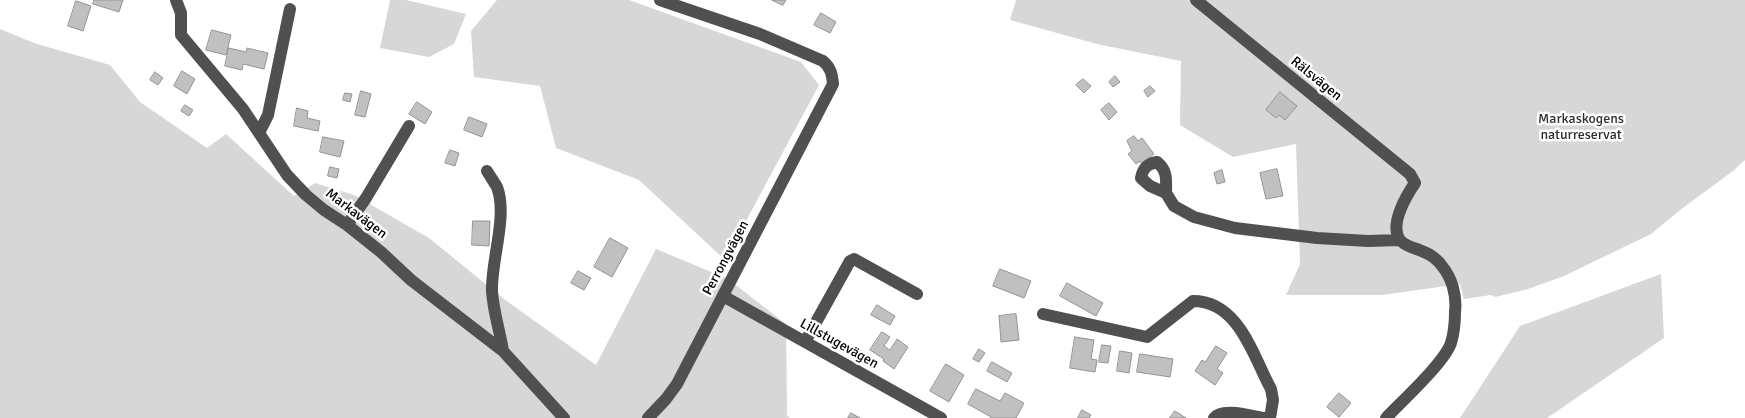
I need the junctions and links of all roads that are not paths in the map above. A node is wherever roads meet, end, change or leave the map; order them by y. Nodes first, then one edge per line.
1 (176, 0) edge
2 (660, 0) edge
3 (1196, 0) edge
4 (290, 9) dead end
5 (409, 126) dead end
6 (259, 133) junction
7 (487, 171) dead end
8 (1166, 193) dead end
9 (347, 225) junction
10 (1400, 240) junction
11 (917, 294) dead end
12 (723, 296) junction
13 (1043, 314) dead end
14 (805, 342) junction
15 (503, 351) junction
16 (564, 418) edge
17 (648, 418) edge
18 (941, 418) edge
19 (1214, 418) edge
20 (1264, 418) edge
21 (1270, 418) edge
22 (1386, 418) edge

1 - 6 street, Markavägen
2 - 12 street, Perrongvägen
3 - 10 street, Rälsvägen
4 - 6 street
5 - 9 street
6 - 9 street, Markavägen
7 - 15 street
8 - 10 street
9 - 15 street, Markavägen
10 - 22 street
11 - 14 street
12 - 14 street, Lillstugevägen
12 - 17 street, Perrongvägen
13 - 21 street
14 - 18 street, Lillstugevägen
15 - 16 street, Markavägen
19 - 20 street

